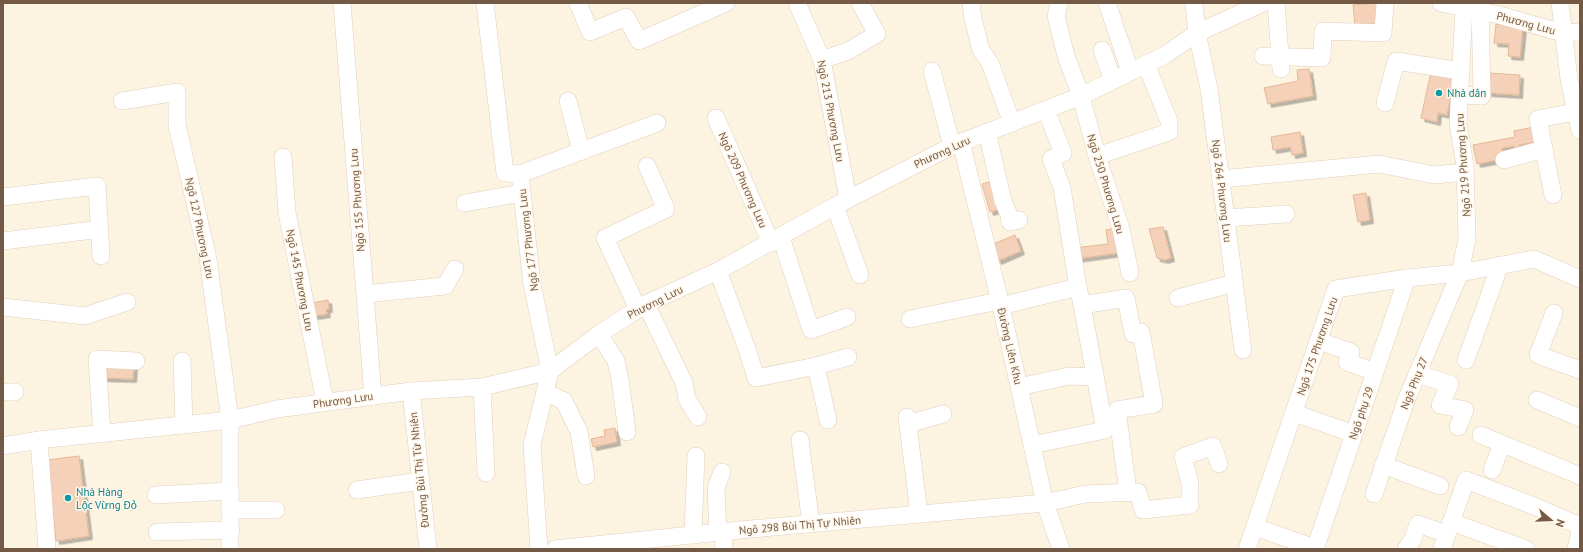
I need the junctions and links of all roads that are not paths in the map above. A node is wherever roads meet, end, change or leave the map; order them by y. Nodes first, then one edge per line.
1 (342, 3) edge
2 (485, 3) edge
3 (578, 3) edge
4 (726, 3) edge
5 (797, 3) edge
6 (860, 3) edge
7 (971, 3) edge
8 (1059, 3) edge
9 (1107, 3) edge
10 (1194, 3) edge
11 (1263, 3) edge
12 (1276, 3) edge
13 (1385, 3) edge
14 (1441, 3) edge
15 (1560, 3) edge
16 (1474, 7) edge
17 (1501, 9) edge
18 (1580, 32) edge
19 (1197, 33) junction
20 (1563, 33) junction
21 (1102, 50) dead end
22 (822, 60) junction
23 (1146, 64) junction
24 (932, 71) dead end
25 (1130, 71) junction
26 (1461, 71) junction
27 (1113, 80) junction
28 (1459, 95) junction
29 (1081, 96) junction
30 (122, 101) dead end
31 (568, 101) dead end
32 (1385, 103) dead end
33 (1046, 110) junction
34 (1578, 111) edge
35 (716, 118) dead end
36 (657, 123) dead end
37 (1012, 123) junction
38 (1580, 130) edge
39 (987, 132) junction
40 (957, 144) junction
41 (1544, 149) junction
42 (581, 151) junction
43 (1097, 156) junction
44 (283, 157) dead end
45 (1504, 160) dead end
46 (647, 166) dead end
47 (1465, 172) junction
48 (520, 174) junction
49 (1221, 179) junction
50 (522, 193) junction
51 (1553, 195) dead end
52 (3, 197) edge
53 (465, 203) dead end
54 (841, 203) junction
55 (1286, 214) dead end
56 (1226, 218) junction
57 (1019, 220) dead end
58 (93, 230) dead end
59 (776, 240) junction
60 (3, 241) edge
61 (101, 256) dead end
62 (1500, 265) junction
63 (455, 269) dead end
64 (718, 271) junction
65 (1130, 273) dead end
66 (1460, 273) junction
67 (860, 275) dead end
68 (1407, 278) junction
69 (1580, 279) edge
70 (1234, 283) junction
71 (1078, 287) junction
72 (364, 294) junction
73 (1178, 298) dead end
74 (127, 302) dead end
75 (1000, 303) junction
76 (1082, 305) junction
77 (642, 306) junction
78 (3, 307) edge
79 (1554, 314) dead end
80 (847, 317) dead end
81 (910, 320) dead end
82 (599, 334) junction
83 (1319, 341) junction
84 (1243, 350) dead end
85 (848, 357) dead end
86 (1466, 360) dead end
87 (136, 361) dead end
88 (182, 361) dead end
89 (816, 366) junction
90 (550, 370) junction
91 (1580, 370) edge
92 (1375, 372) junction
93 (1417, 374) junction
94 (1095, 377) junction
95 (1028, 385) dead end
96 (482, 387) junction
97 (411, 391) junction
98 (545, 392) junction
99 (373, 396) junction
100 (1537, 400) dead end
101 (325, 402) junction
102 (1294, 413) junction
103 (943, 414) dead end
104 (698, 417) dead end
105 (1580, 418) edge
106 (230, 420) junction
107 (828, 420) dead end
108 (184, 425) junction
109 (1458, 427) dead end
110 (627, 432) dead end
111 (102, 434) junction
112 (1354, 434) junction
113 (1482, 435) dead end
114 (39, 440) junction
115 (800, 440) dead end
116 (1502, 444) junction
117 (1032, 445) junction
118 (3, 446) edge
119 (696, 456) dead end
120 (1219, 464) dead end
121 (1383, 466) junction
122 (1492, 470) dead end
123 (722, 472) dead end
124 (486, 473) dead end
125 (586, 476) dead end
126 (1580, 476) edge
127 (420, 481) junction
128 (1440, 486) dead end
129 (358, 490) dead end
130 (230, 491) junction
131 (1128, 492) junction
132 (1374, 494) dead end
133 (156, 495) dead end
134 (1045, 503) junction
135 (230, 510) junction
136 (276, 510) dead end
137 (919, 514) junction
138 (811, 524) junction
139 (1580, 526) edge
140 (1255, 527) junction
141 (231, 530) junction
142 (1580, 531) edge
143 (157, 532) dead end
144 (720, 532) junction
145 (693, 535) junction
146 (1447, 535) edge
147 (1289, 544) edge
148 (1507, 546) edge
149 (1315, 548) edge
150 (47, 549) edge
151 (230, 549) edge
152 (428, 549) edge
153 (539, 549) edge
154 (555, 549) edge
155 (559, 549) edge
156 (724, 549) edge
157 (1061, 549) edge
158 (1247, 549) edge
159 (1406, 549) edge
160 (1526, 549) edge
161 (1576, 549) edge

1 - 72 street, Ngõ 155 Phương Lưu
2 - 48 street, Ngõ 177 Phương Lưu
3 - 4 street
5 - 22 street, Ngõ 213 Phương Lưu
6 - 22 street
7 - 37 street
8 - 29 street, Ngõ 250 Phương Lưu
9 - 25 street
10 - 19 street, Ngõ 264 Phương Lưu
11 - 19 street, Phương Lưu
12 - 13 street
14 - 16 street, Phương Lưu
15 - 20 street
16 - 17 street, Phương Lưu
16 - 26 street, Ngõ 219 Phương Lưu
16 - 28 street
17 - 20 street, Phương Lưu
18 - 20 street, Phương Lưu
19 - 23 street, Phương Lưu
19 - 49 street, Ngõ 264 Phương Lưu
20 - 34 street
21 - 27 street
22 - 54 street, Ngõ 213 Phương Lưu
23 - 25 street, Phương Lưu
23 - 43 street
24 - 40 street, Đường Liên Khu
25 - 27 street, Phương Lưu
26 - 28 street, Ngõ 219 Phương Lưu
26 - 32 street
27 - 29 street, Phương Lưu
28 - 47 street, Ngõ 219 Phương Lưu
29 - 33 street, Phương Lưu
29 - 43 street, Ngõ 250 Phương Lưu
30 - 106 street, Ngõ 127 Phương Lưu
31 - 42 street
33 - 37 street, Phương Lưu
33 - 71 street
34 - 38 street
34 - 41 street
35 - 59 street, Ngõ 209 Phương Lưu
36 - 42 street
37 - 39 street, Phương Lưu
39 - 40 street, Phương Lưu
39 - 57 street
40 - 54 street, Phương Lưu
40 - 75 street, Đường Liên Khu
41 - 45 street
41 - 51 street
42 - 48 street
43 - 65 street, Ngõ 250 Phương Lưu
44 - 101 street, Ngõ 145 Phương Lưu
46 - 77 street
47 - 49 street
47 - 66 street, Ngõ 219 Phương Lưu
48 - 50 street, Ngõ 177 Phương Lưu
49 - 56 street, Ngõ 264 Phương Lưu
50 - 53 street
50 - 90 street, Ngõ 177 Phương Lưu
52 - 61 street
54 - 59 street, Phương Lưu
54 - 67 street, Ngõ 213 Phương Lưu
55 - 56 street
56 - 70 street, Ngõ 264 Phương Lưu
58 - 60 street
59 - 64 street, Phương Lưu
59 - 80 street, Ngõ 209 Phương Lưu
62 - 66 street, Ngõ 175 Phương Lưu
62 - 69 street, Ngõ 175 Phương Lưu
62 - 86 street
63 - 72 street
64 - 77 street, Phương Lưu
64 - 89 street
66 - 68 street, Ngõ 175 Phương Lưu
66 - 93 street, Ngõ Phụ 27
68 - 83 street, Ngõ 175 Phương Lưu
68 - 92 street, Ngõ phụ 29
70 - 73 street
70 - 84 street, Ngõ 264 Phương Lưu
71 - 75 street
71 - 76 street
72 - 99 street, Ngõ 155 Phương Lưu
74 - 78 street
75 - 81 street
75 - 117 street, Đường Liên Khu
76 - 94 street
76 - 131 street
77 - 82 street, Phương Lưu
77 - 104 street
79 - 91 street
82 - 90 street, Phương Lưu
82 - 110 street
83 - 92 street
83 - 102 street, Ngõ 175 Phương Lưu
85 - 89 street
87 - 111 street
88 - 108 street
89 - 107 street
90 - 96 street, Phương Lưu
90 - 98 street
92 - 112 street, Ngõ phụ 29
93 - 109 street
93 - 121 street, Ngõ Phụ 27
94 - 95 street
94 - 117 street
96 - 97 street, Phương Lưu
96 - 124 street
97 - 99 street, Phương Lưu
97 - 127 street, Đường Bùi Thị Từ Nhiên
98 - 125 street
98 - 153 street
99 - 101 street, Phương Lưu
100 - 105 street
101 - 106 street, Phương Lưu
102 - 112 street
102 - 140 street, Ngõ 175 Phương Lưu
103 - 137 street
106 - 108 street, Phương Lưu
106 - 130 street
108 - 111 street, Phương Lưu
111 - 114 street, Phương Lưu
112 - 149 street, Ngõ phụ 29
113 - 116 street
114 - 118 street, Phương Lưu
114 - 150 street
115 - 138 street
116 - 122 street
116 - 126 street
117 - 134 street, Đường Liên Khu
119 - 145 street
120 - 131 street
121 - 128 street
121 - 132 street, Ngõ Phụ 27
123 - 144 street
127 - 129 street
127 - 152 street, Đường Bùi Thị Từ Nhiên
130 - 133 street
130 - 135 street
131 - 134 street, Ngõ 298 Bùi Thị Tự Nhiên
134 - 137 street, Ngõ 298 Bùi Thị Tự Nhiên
134 - 157 street, Đường Liên Khu
135 - 136 street
135 - 141 street
137 - 138 street, Ngõ 298 Bùi Thị Tự Nhiên
138 - 144 street, Ngõ 298 Bùi Thị Tự Nhiên
139 - 146 street
140 - 147 street
140 - 158 street, Ngõ 175 Phương Lưu
141 - 143 street
141 - 151 street
142 - 161 street
144 - 145 street, Ngõ 298 Bùi Thị Tự Nhiên
144 - 156 street
145 - 155 street, Ngõ 298 Bùi Thị Tự Nhiên
146 - 148 street
146 - 159 street
147 - 149 street
148 - 160 street
154 - 155 street, Ngõ 298 Bùi Thị Tự Nhiên

